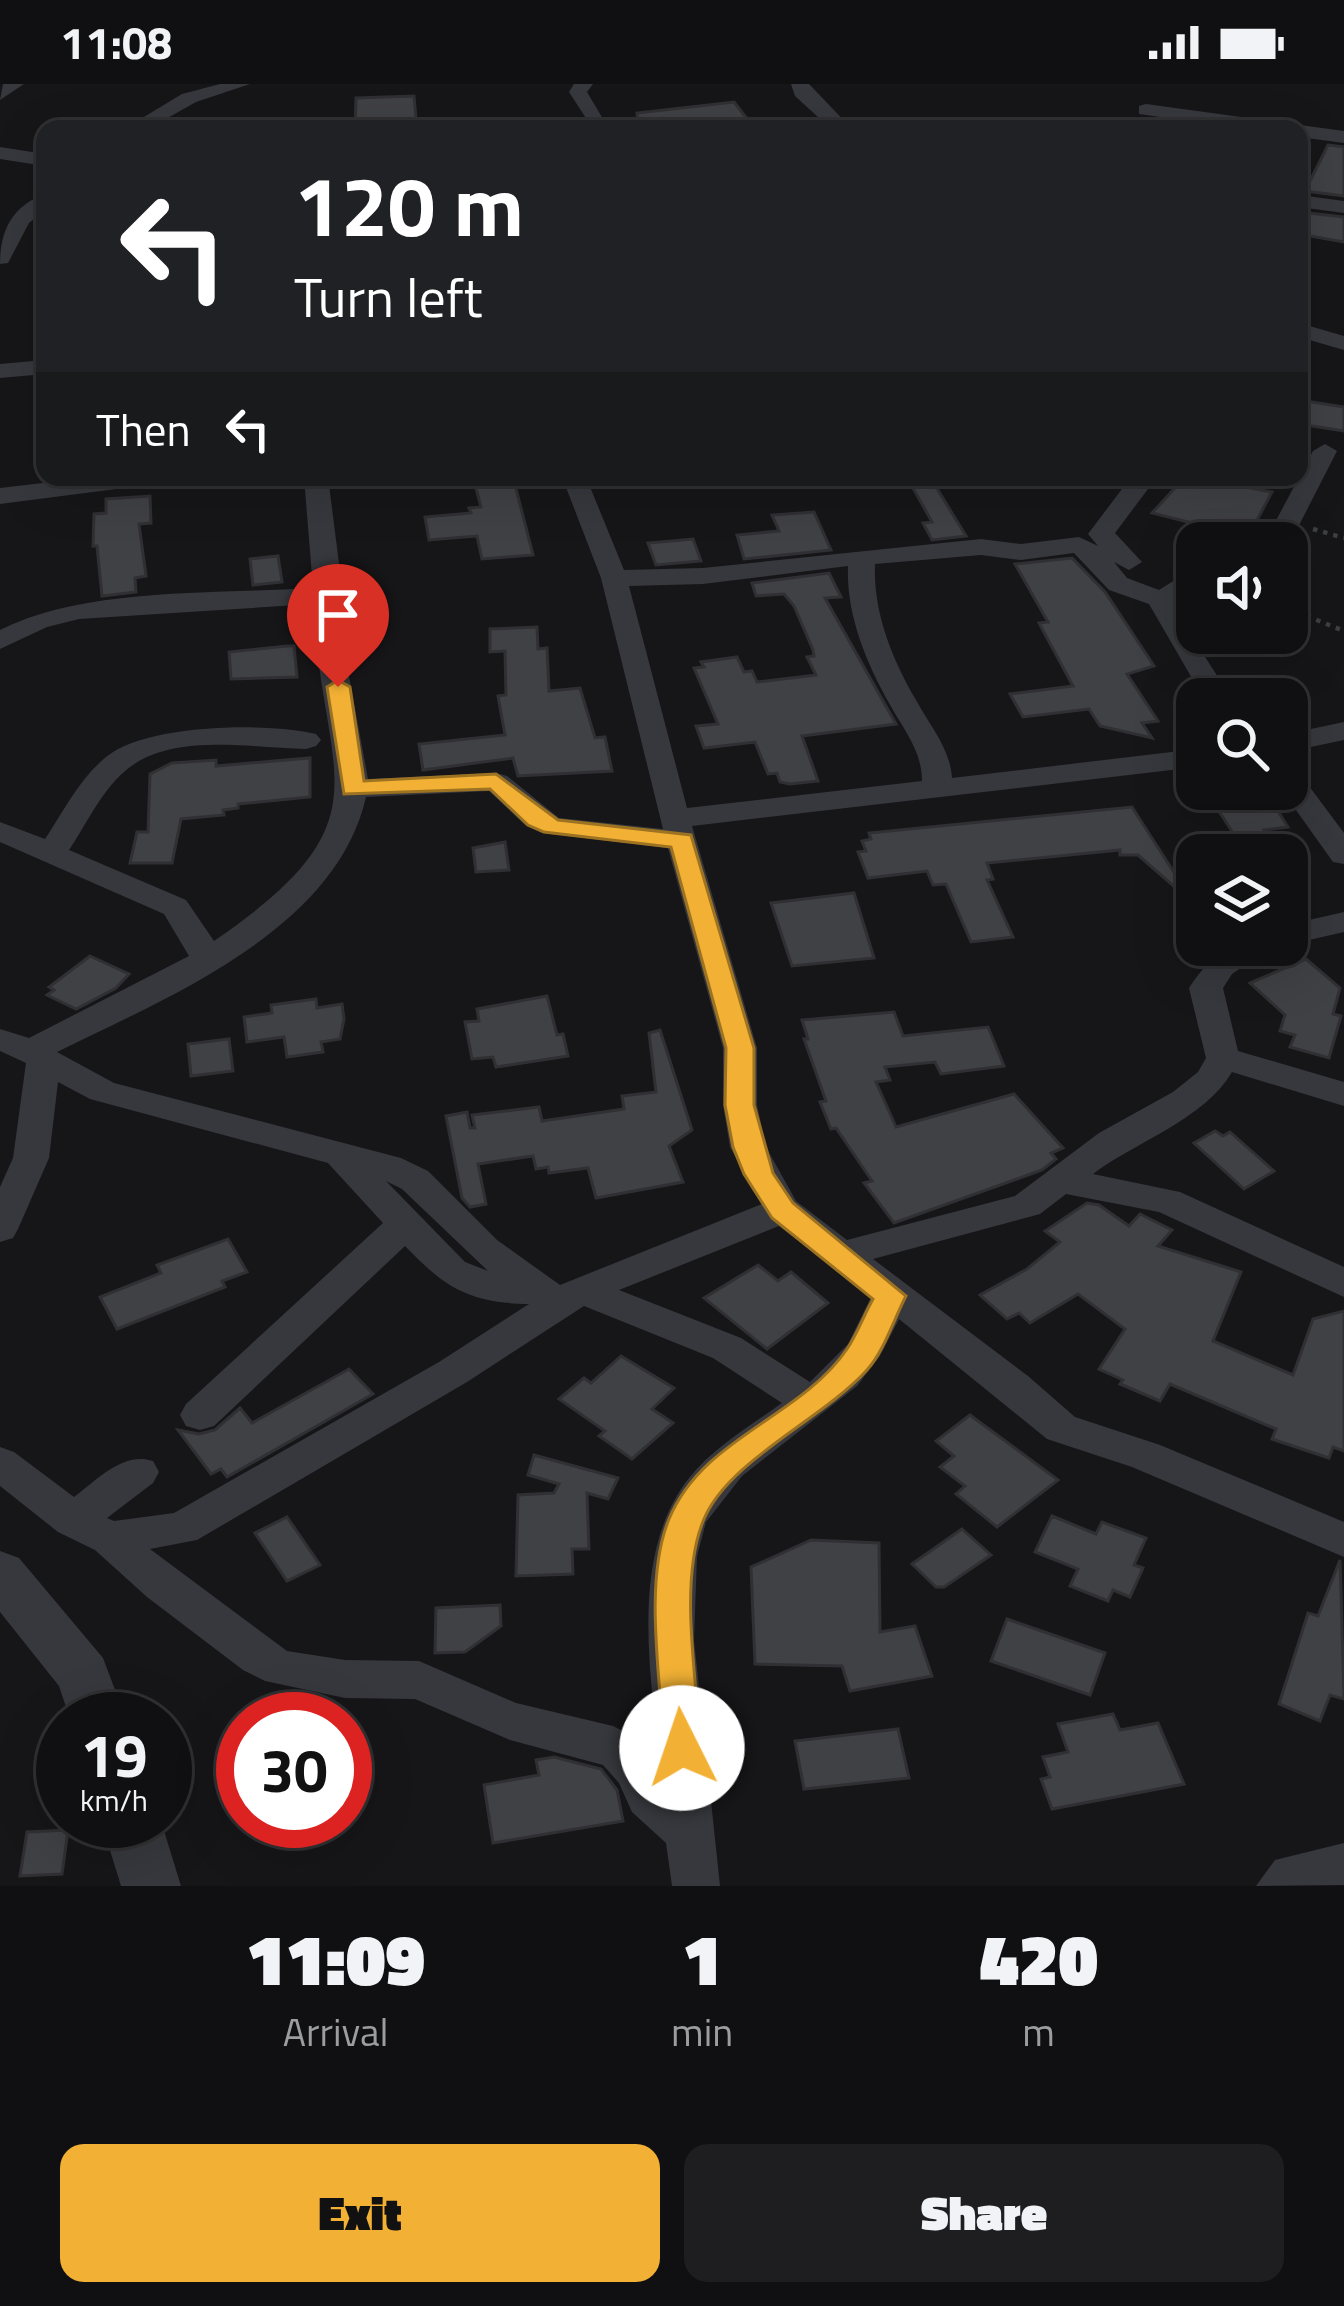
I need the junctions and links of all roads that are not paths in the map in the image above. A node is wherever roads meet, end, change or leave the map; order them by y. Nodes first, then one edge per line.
1 (15, 84) edge
2 (241, 84) edge
3 (584, 84) edge
4 (800, 84) edge
5 (0, 94) edge
6 (1146, 110) dead end
7 (150, 120) edge
8 (597, 120) edge
9 (832, 120) edge
10 (1220, 120) edge
11 (1308, 132) edge
12 (1344, 137) edge
13 (0, 153) edge
14 (36, 159) edge
15 (1308, 202) edge
16 (36, 207) edge
17 (1344, 207) edge
18 (0, 258) edge
19 (1308, 333) edge
20 (1344, 343) edge
21 (36, 368) edge
22 (0, 371) edge
23 (1322, 451) edge
24 (1308, 480) edge
25 (82, 486) edge
26 (317, 486) edge
27 (578, 486) edge
28 (1136, 486) edge
29 (1305, 486) edge
30 (0, 496) edge
31 (1287, 522) edge
32 (862, 557) junction
33 (614, 578) junction
34 (1176, 587) edge
35 (330, 596) junction
36 (1158, 598) junction
37 (0, 641) edge
38 (1204, 678) edge
39 (1344, 731) edge
40 (1308, 739) edge
41 (306, 740) dead end
42 (1176, 761) edge
43 (353, 789) junction
44 (937, 789) junction
45 (1308, 805) edge
46 (678, 830) junction
47 (0, 831) edge
48 (51, 853) junction
49 (1344, 855) edge
50 (1344, 922) edge
51 (1308, 930) edge
52 (208, 962) junction
53 (1222, 966) edge
54 (25, 1050) edge
55 (1223, 1058) junction
56 (1344, 1094) edge
57 (338, 1154) junction
58 (1062, 1181) junction
59 (783, 1210) junction
60 (405, 1224) junction
61 (0, 1229) edge
62 (841, 1255) junction
63 (1344, 1283) edge
64 (560, 1295) junction
65 (890, 1296) junction
66 (812, 1402) junction
67 (200, 1415) dead end
68 (0, 1463) edge
69 (139, 1472) dead end
70 (91, 1529) junction
71 (1342, 1532) edge
72 (0, 1573) edge
73 (89, 1692) edge
74 (689, 1835) junction
75 (140, 1848) edge
76 (1344, 1864) edge
77 (152, 1886) edge
78 (696, 1886) edge
79 (1280, 1886) edge

1 - 5 street
2 - 7 street
3 - 8 street
4 - 9 street
6 - 10 street
11 - 12 street
13 - 14 street
15 - 17 street
16 - 18 street
19 - 20 street
21 - 22 street
23 - 24 street
25 - 30 street
26 - 35 street
27 - 33 street
28 - 36 street
29 - 31 street
32 - 33 street
32 - 36 street
32 - 44 street
33 - 46 street
34 - 36 street
35 - 37 street
35 - 43 street
36 - 38 street
39 - 40 street
41 - 48 street
42 - 44 street
43 - 46 street
43 - 52 street
44 - 46 street
45 - 49 street
46 - 59 street
47 - 48 street
48 - 52 street
50 - 51 street
52 - 54 street
53 - 55 street
54 - 57 street
54 - 61 street
55 - 56 street
55 - 58 street
57 - 60 street
57 - 64 street
58 - 62 street
58 - 63 street
59 - 62 street
59 - 64 street
60 - 64 street
60 - 67 street
62 - 65 street
64 - 66 street
64 - 70 street
65 - 66 street
65 - 71 street
66 - 74 street
68 - 70 street
69 - 70 street
70 - 74 street
72 - 73 street
74 - 78 street
75 - 77 street
76 - 79 street

